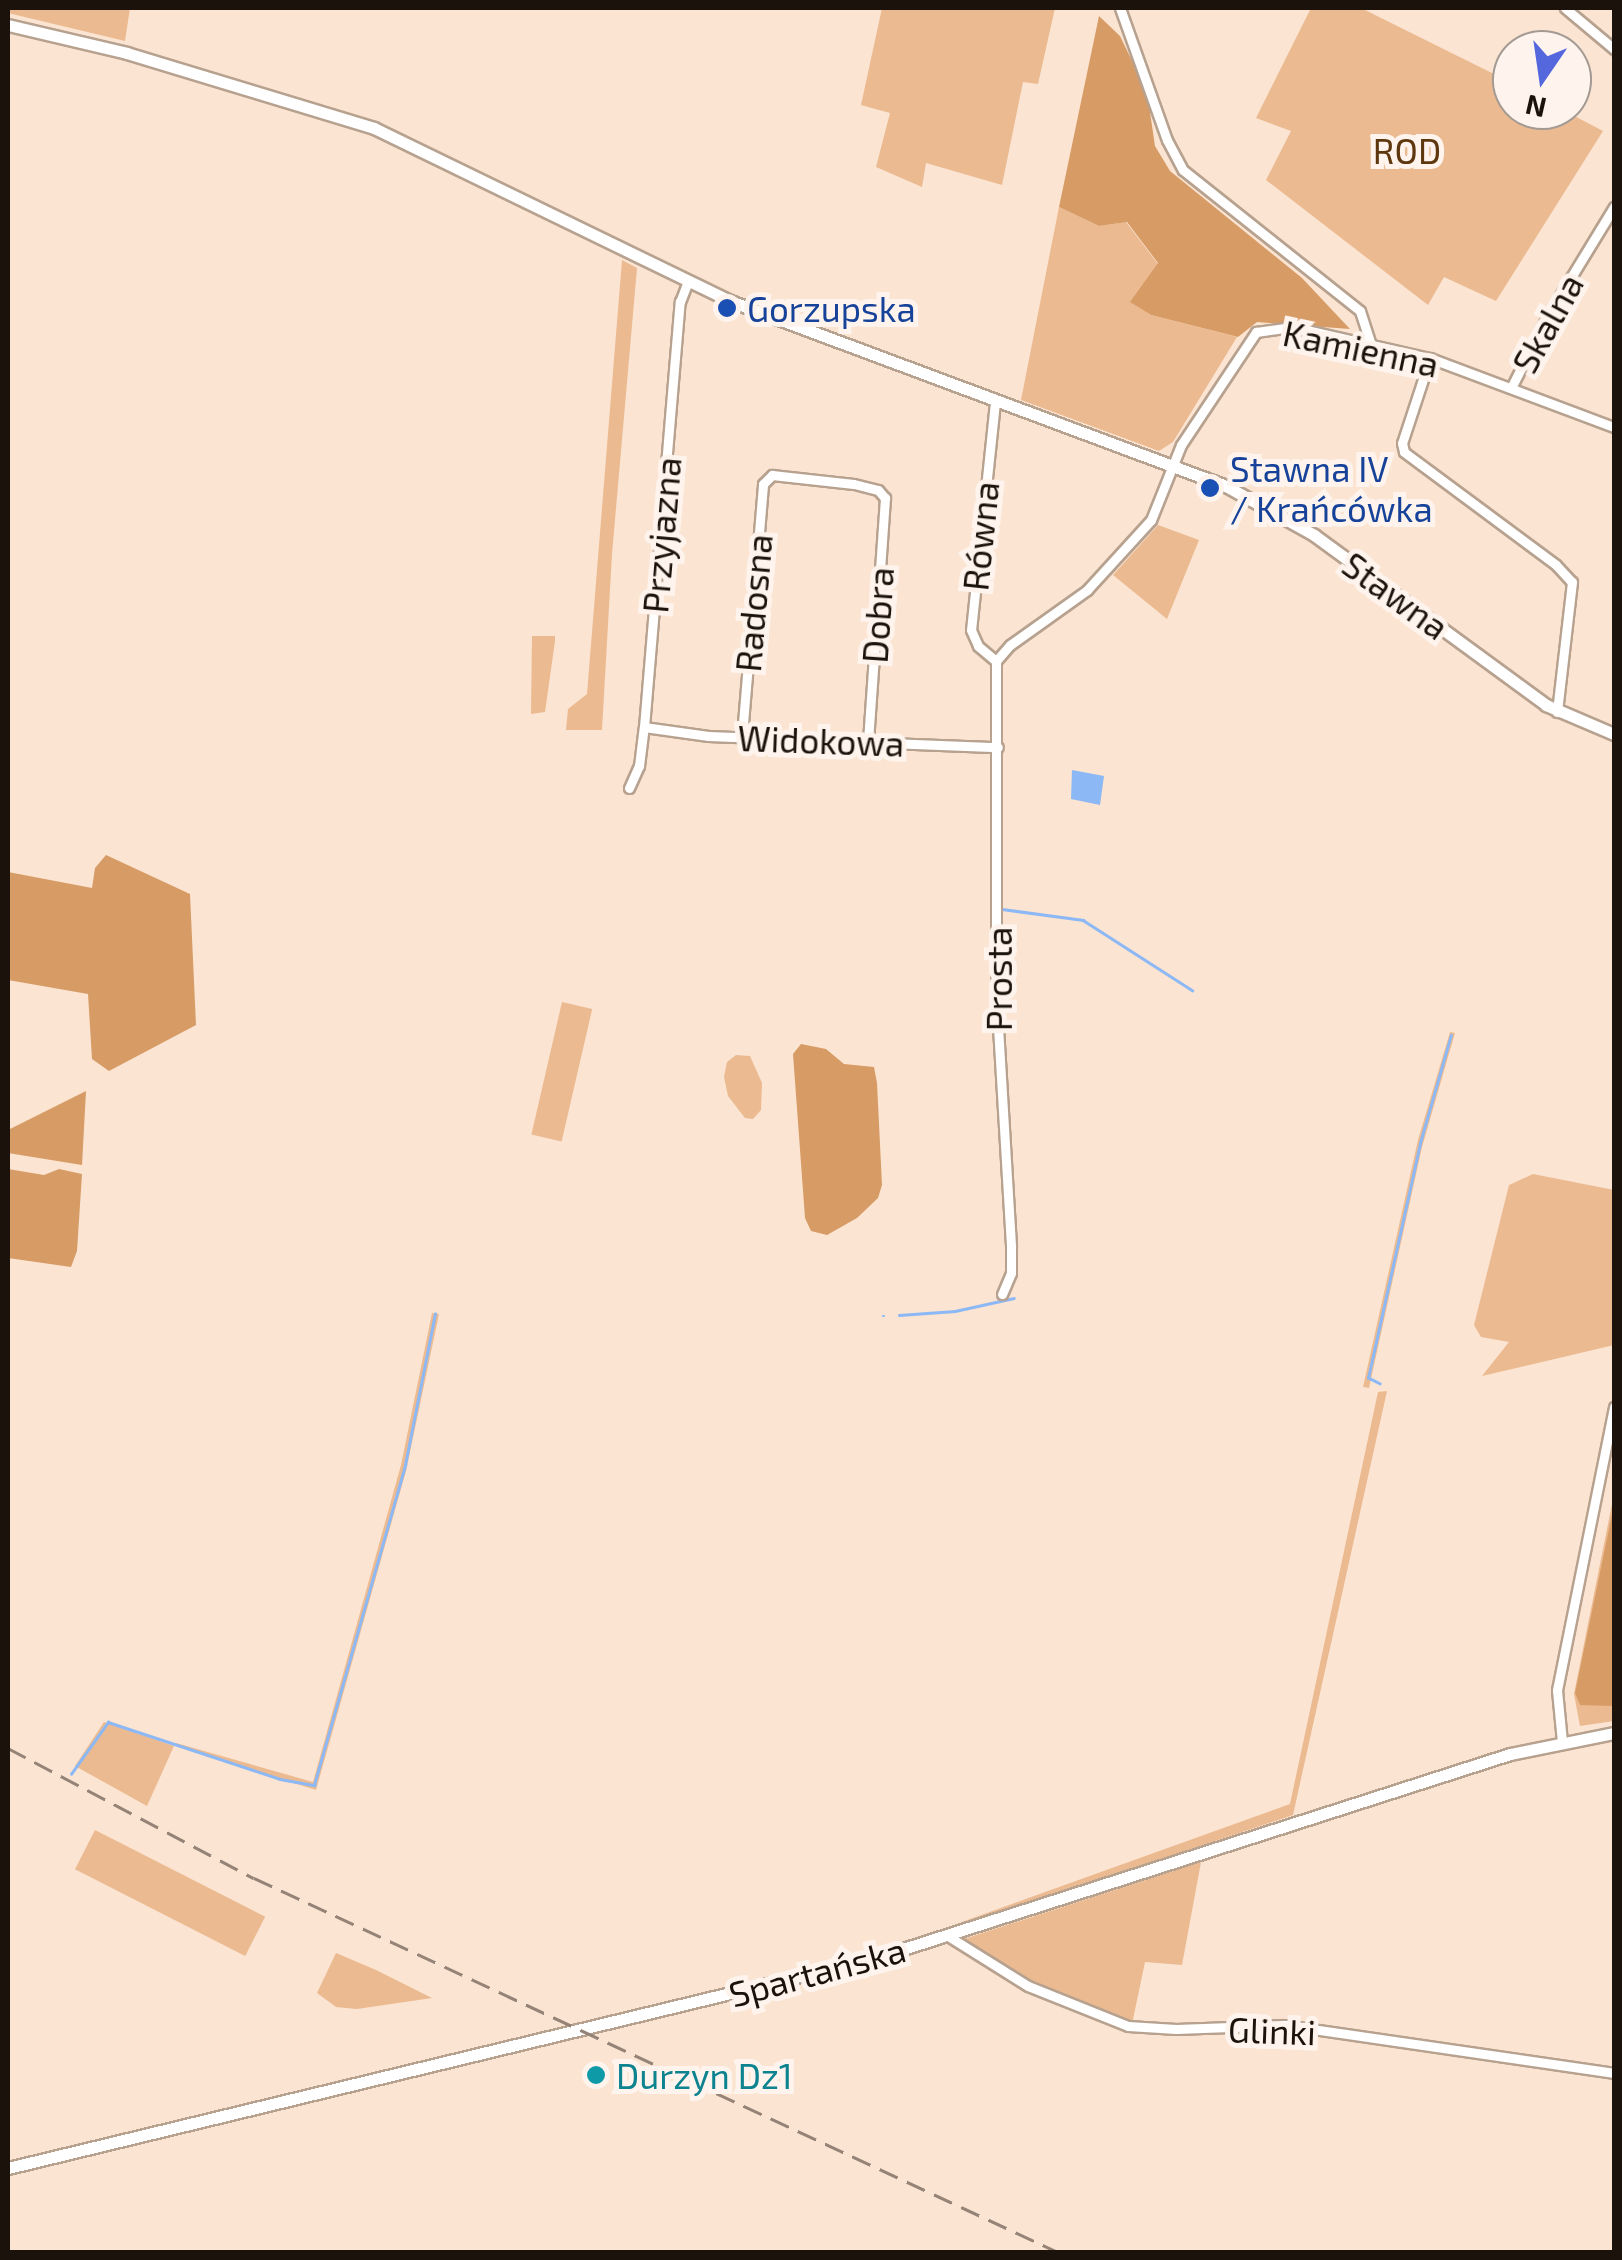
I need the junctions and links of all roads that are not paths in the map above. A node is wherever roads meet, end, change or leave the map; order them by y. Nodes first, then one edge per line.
1 (1120, 8) edge
2 (1565, 8) edge
3 (8, 25) edge
4 (1614, 50) edge
5 (1614, 207) edge
6 (688, 281) junction
7 (1370, 342) junction
8 (1430, 358) junction
9 (1511, 388) junction
10 (995, 402) junction
11 (1614, 427) edge
12 (1172, 466) junction
13 (772, 475) joint
14 (996, 660) junction
15 (1557, 712) junction
16 (644, 727) junction
17 (1614, 734) edge
18 (742, 735) junction
19 (868, 742) junction
20 (998, 747) junction
21 (629, 788) dead end
22 (1002, 1294) dead end
23 (1614, 1407) edge
24 (1614, 1733) edge
25 (1562, 1742) junction
26 (948, 1936) junction
27 (1614, 2073) edge
28 (8, 2168) edge

1 - 7 street
2 - 4 street
3 - 6 street
5 - 9 street, Skalna
6 - 10 street
6 - 16 street, Przyjazna
7 - 8 street, Kamienna
7 - 12 street, Kamienna
8 - 9 street, Kamienna
8 - 15 street
9 - 11 street, Kamienna
10 - 12 street
10 - 14 street, Równa
12 - 14 street
12 - 15 street, Stawna
13 - 18 street, Radosna
13 - 19 street, Dobra
14 - 20 street, Prosta
15 - 17 street, Stawna
16 - 18 street, Widokowa
16 - 21 street, Przyjazna
18 - 19 street, Widokowa
19 - 20 street, Widokowa
20 - 22 street, Prosta
23 - 25 street
24 - 25 street, Spartańska
25 - 26 street, Spartańska
26 - 27 street, Glinki
26 - 28 street, Spartańska

